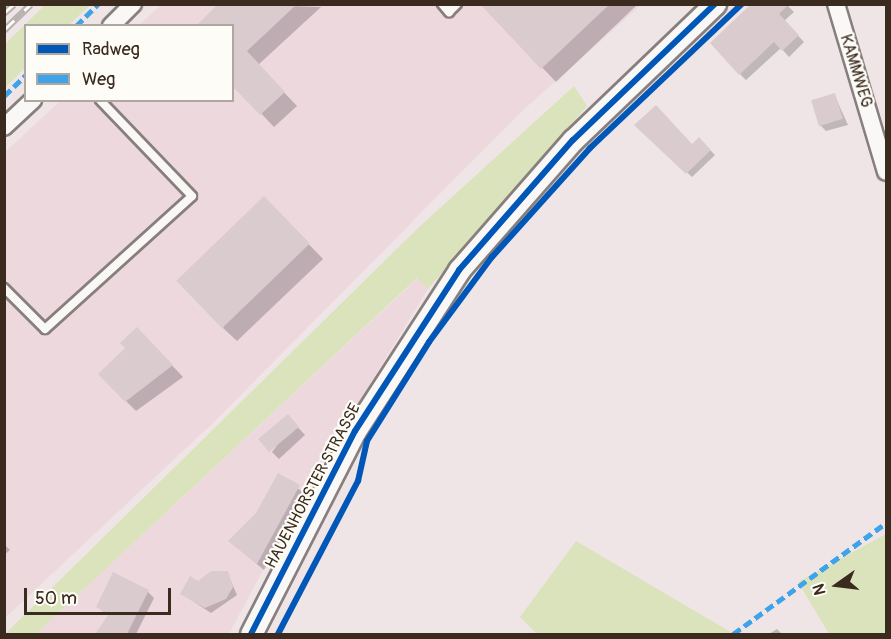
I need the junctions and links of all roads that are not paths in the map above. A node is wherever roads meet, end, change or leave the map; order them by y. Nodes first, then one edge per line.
1 (134, 4) edge
2 (442, 4) edge
3 (458, 4) edge
4 (715, 4) edge
5 (836, 4) edge
6 (113, 24) edge
7 (31, 102) edge
8 (102, 102) edge
9 (4, 127) edge
10 (886, 172) edge
11 (4, 288) edge
12 (251, 634) edge

1 - 6 street
2 - 3 lane
4 - 12 street, HAUENHORSTER STRASSE
5 - 10 street, KAMMWEG
7 - 9 street
8 - 11 lane

